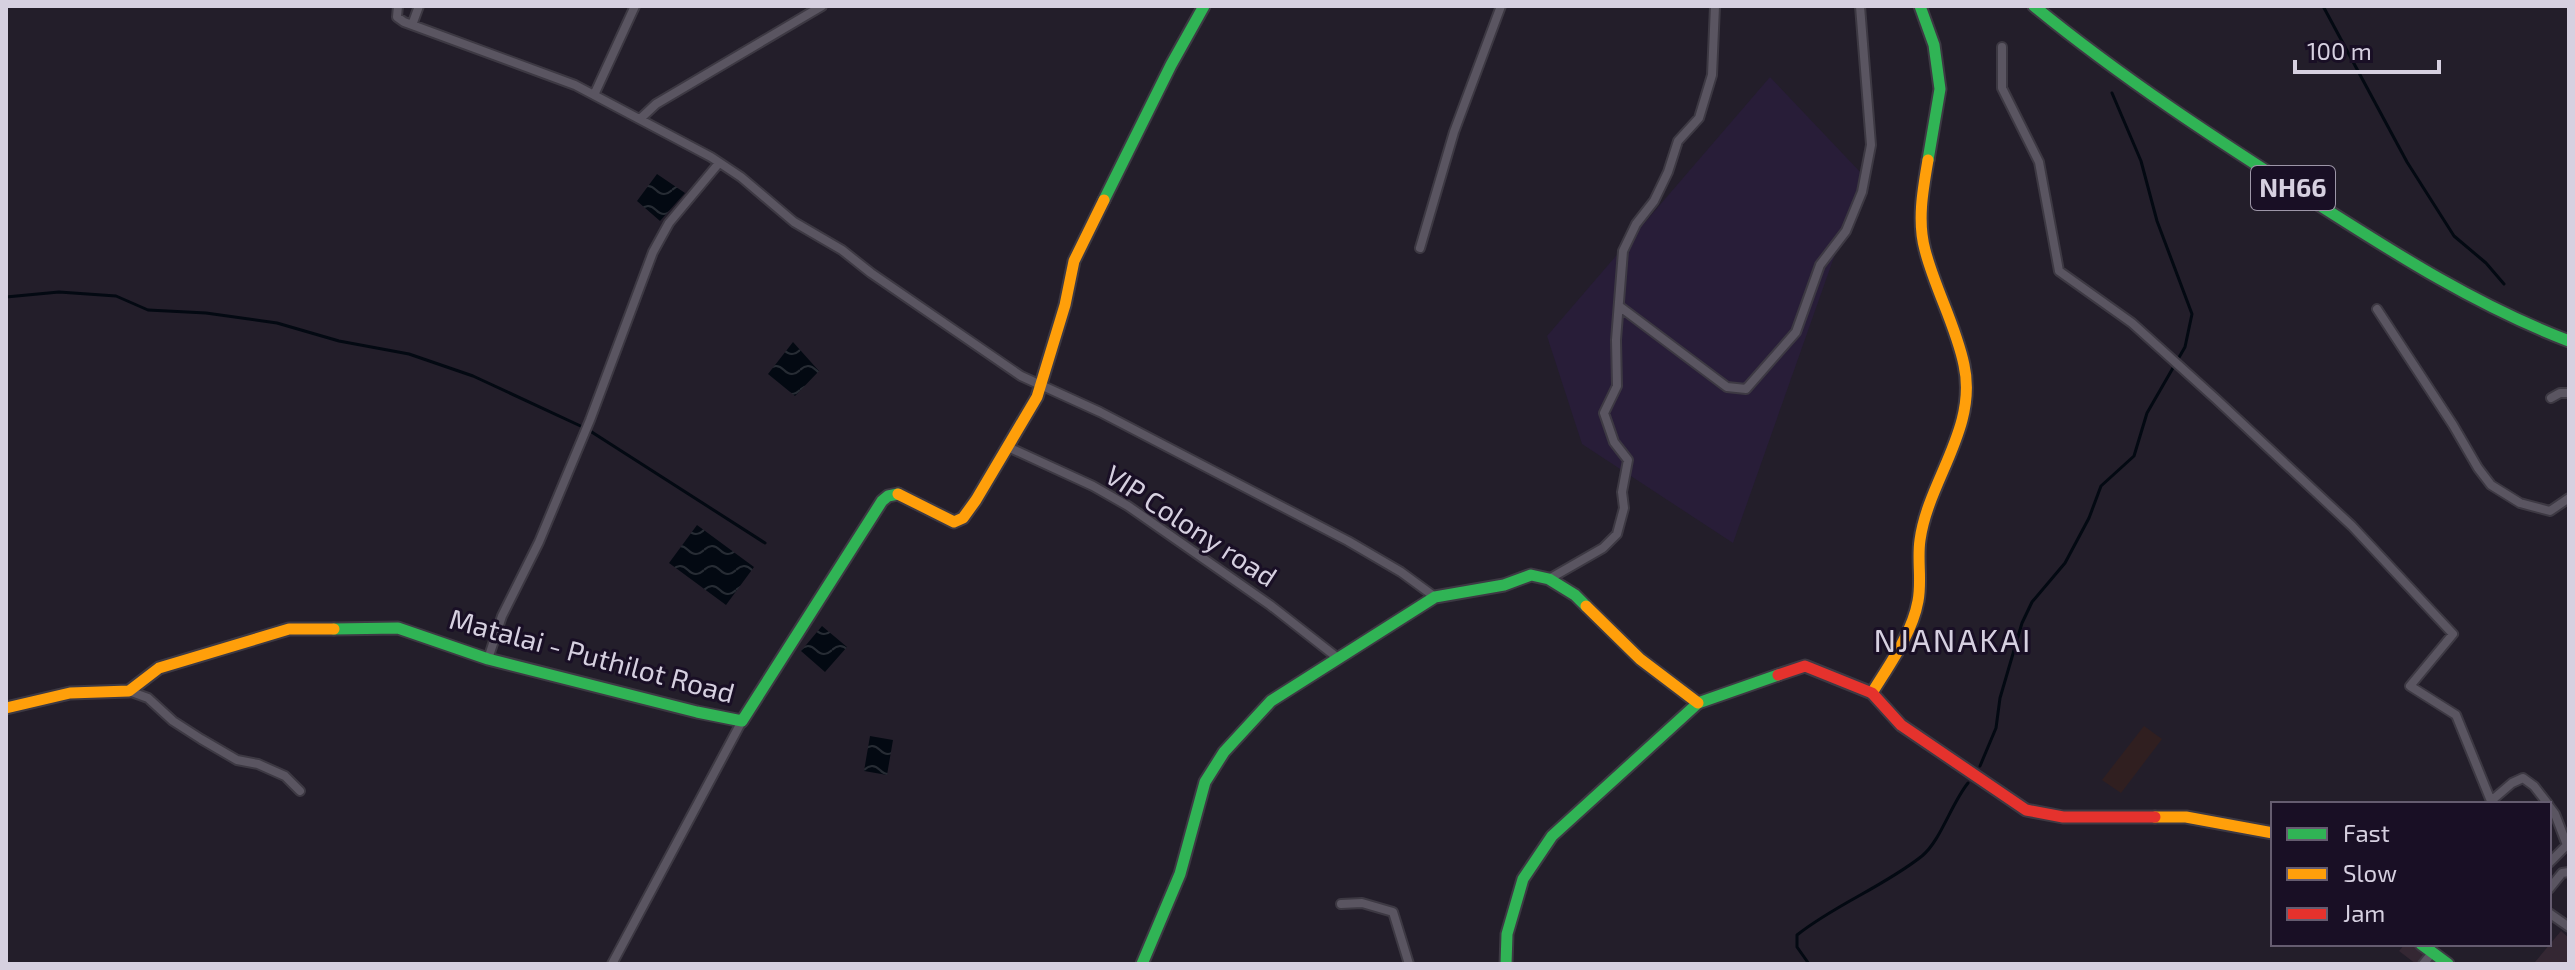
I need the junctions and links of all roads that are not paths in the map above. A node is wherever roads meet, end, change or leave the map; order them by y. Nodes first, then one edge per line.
1 (398, 6) edge
2 (419, 6) edge
3 (635, 6) edge
4 (822, 6) edge
5 (1204, 6) edge
6 (1501, 6) edge
7 (1715, 6) edge
8 (1860, 6) edge
9 (1920, 6) edge
10 (2034, 6) edge
11 (412, 25) junction
12 (2002, 47) dead end
13 (594, 95) junction
14 (640, 119) junction
15 (719, 163) junction
16 (1420, 248) dead end
17 (1619, 306) junction
18 (2377, 309) dead end
19 (2569, 341) edge
20 (1042, 386) junction
21 (2569, 393) edge
22 (2551, 398) dead end
23 (1008, 447) junction
24 (2569, 498) edge
25 (1549, 579) junction
26 (1435, 597) junction
27 (488, 659) junction
28 (1339, 659) junction
29 (129, 691) junction
30 (1872, 693) junction
31 (1698, 703) junction
32 (6, 708) edge
33 (742, 721) junction
34 (300, 791) dead end
35 (2546, 802) edge
36 (2551, 809) edge
37 (2271, 833) edge
38 (2551, 861) edge
39 (2569, 872) edge
40 (2551, 887) edge
41 (1341, 904) dead end
42 (2551, 914) edge
43 (2569, 927) edge
44 (2423, 946) edge
45 (2432, 953) junction
46 (612, 964) edge
47 (1142, 964) edge
48 (1409, 964) edge
49 (1506, 964) edge
50 (2423, 964) edge
51 (2448, 964) edge

1 - 11 street
2 - 11 street
3 - 13 street
4 - 14 street
5 - 20 main road, Matalai - Puthilot Road
6 - 16 street
7 - 17 street
8 - 17 street
9 - 30 main road
10 - 19 main road, NH66
11 - 13 street
12 - 35 street
13 - 14 street
14 - 15 street
15 - 20 street
15 - 27 street
17 - 25 street
18 - 24 street
20 - 23 main road, Matalai - Puthilot Road
20 - 26 street
21 - 22 street
23 - 28 street, VIP Colony road
23 - 33 main road, Matalai - Puthilot Road
25 - 26 main road
25 - 31 main road
26 - 28 main road
27 - 29 main road, Matalai - Puthilot Road
27 - 33 main road, Matalai - Puthilot Road
28 - 47 main road
29 - 32 main road
29 - 34 street
30 - 31 main road
30 - 37 main road
31 - 49 main road
33 - 46 street
36 - 38 street
39 - 40 street
41 - 48 street
42 - 43 street
44 - 45 main road
45 - 50 street
45 - 51 main road

